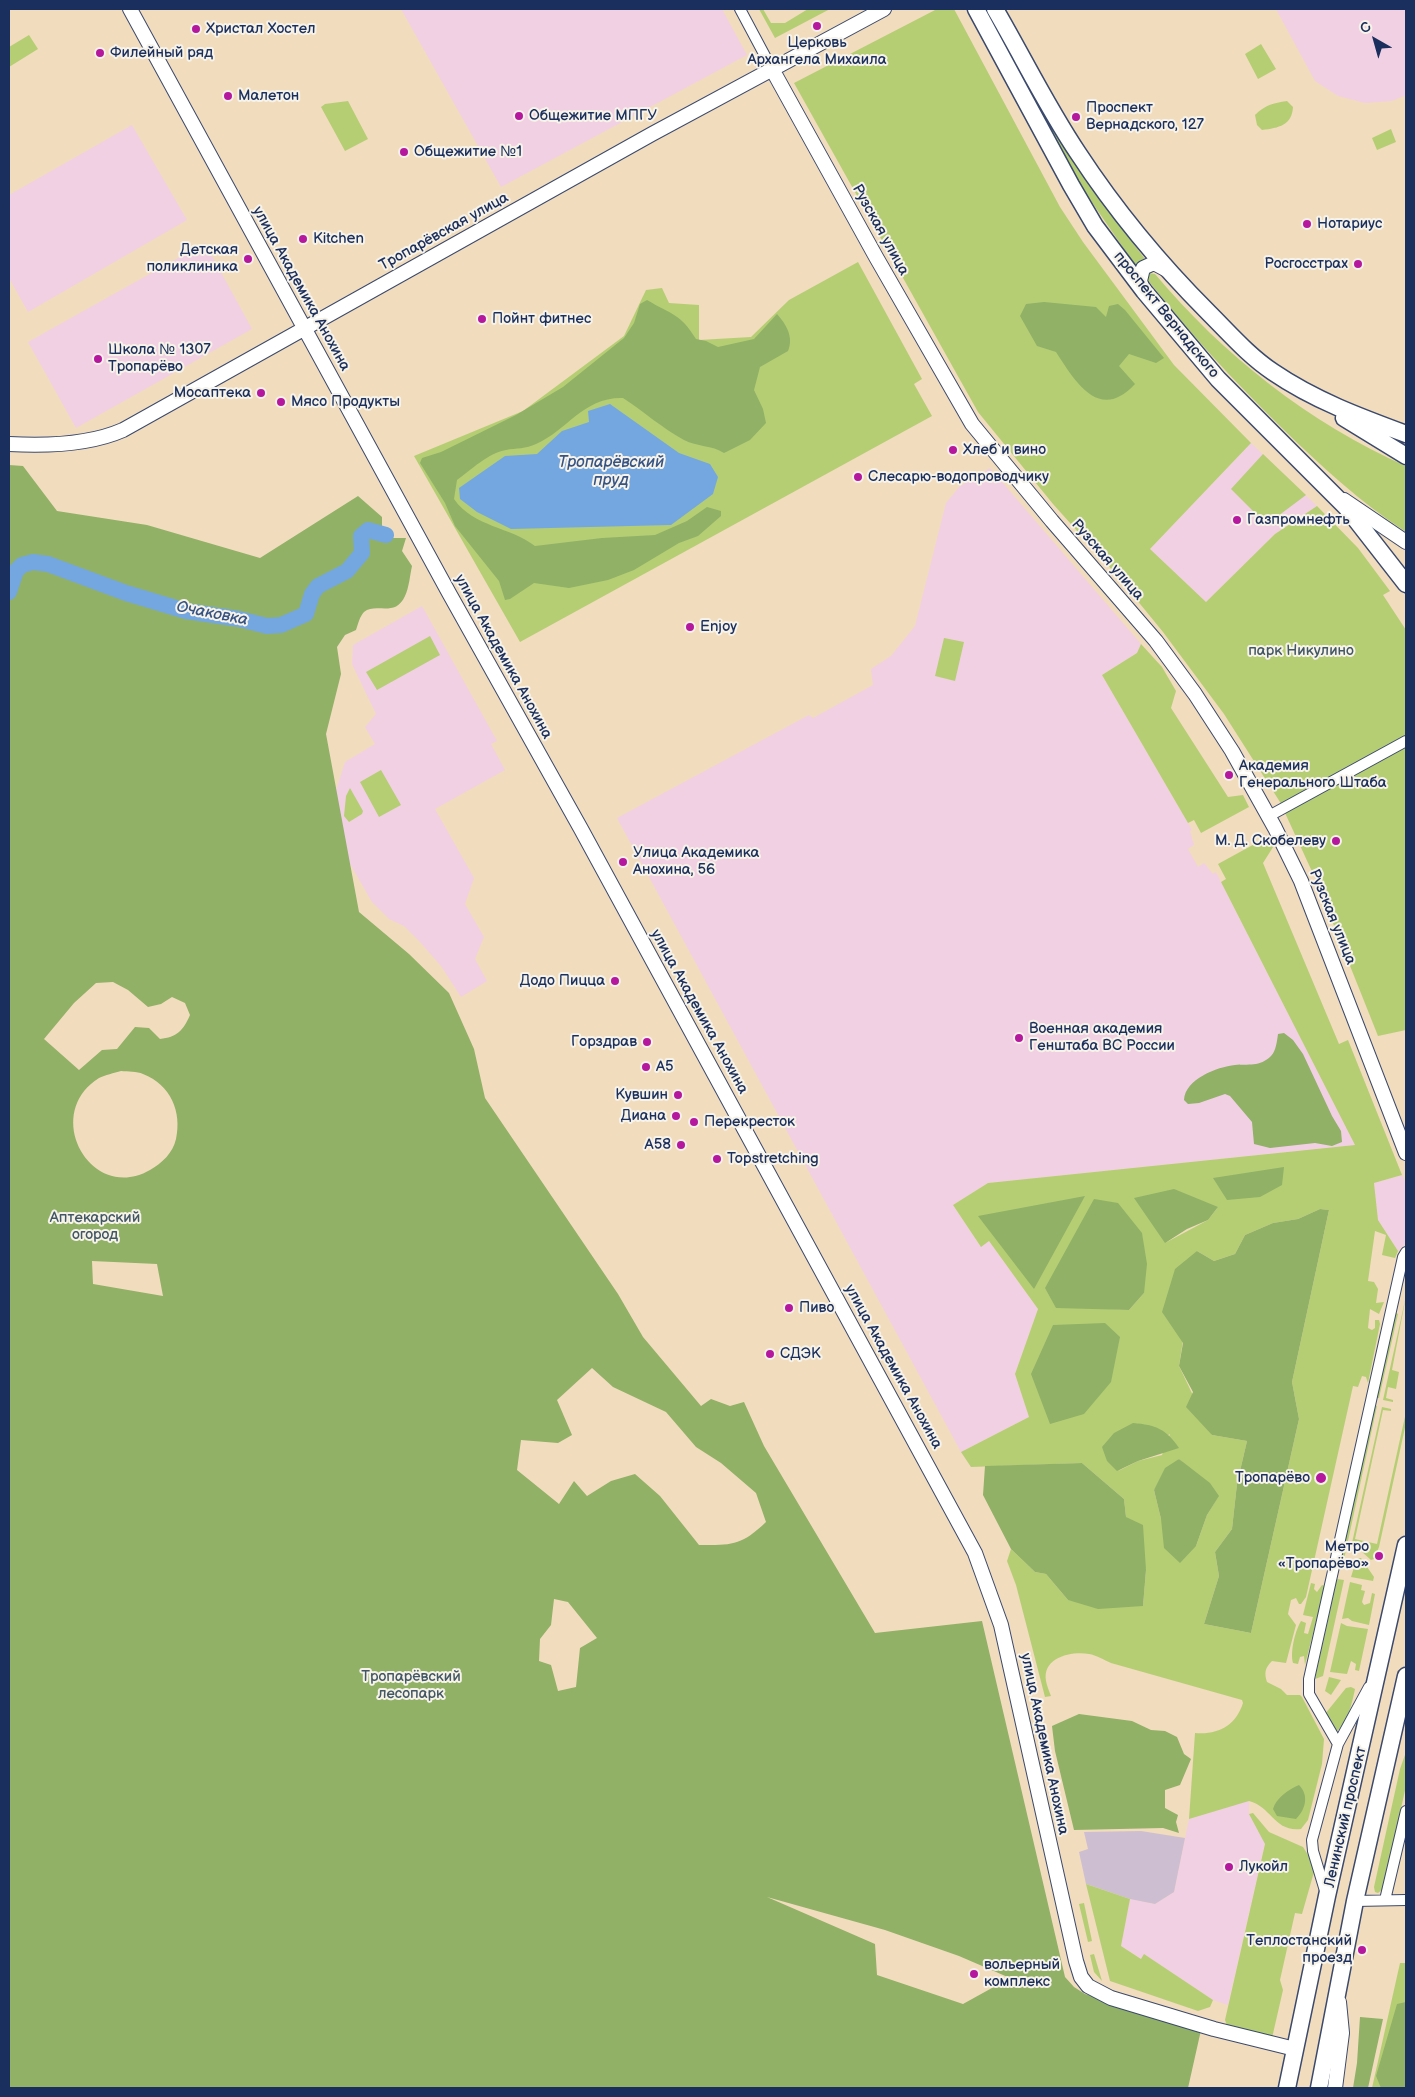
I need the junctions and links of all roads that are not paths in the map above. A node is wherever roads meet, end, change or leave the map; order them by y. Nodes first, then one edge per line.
1 (130, 9) edge
2 (740, 9) edge
3 (884, 9) edge
4 (976, 9) edge
5 (995, 9) edge
6 (772, 69) junction
7 (1168, 270) junction
8 (1144, 291) junction
9 (305, 329) junction
10 (1302, 391) junction
11 (1406, 434) edge
12 (9, 444) edge
13 (1406, 456) edge
14 (1329, 489) junction
15 (1406, 542) edge
16 (1406, 584) edge
17 (1406, 741) edge
18 (1269, 816) junction
19 (1406, 1154) edge
20 (1406, 1252) edge
21 (1406, 1545) edge
22 (1381, 1664) junction
23 (1406, 1676) edge
24 (1338, 1744) junction
25 (1406, 1811) edge
26 (1327, 1896) junction
27 (1385, 1900) junction
28 (1406, 1900) edge
29 (1356, 1902) junction
30 (1338, 1987) junction
31 (1294, 2049) junction
32 (1287, 2088) edge
33 (1318, 2088) edge
34 (1335, 2088) edge

1 - 9 street, улица Академика Анохина
2 - 6 street, Рузская улица
3 - 6 street, Тропарёвская улица
4 - 8 main road, проспект Вернадского
5 - 7 main road, проспект Вернадского
6 - 9 street, Тропарёвская улица
6 - 18 street, Рузская улица
7 - 8 street
7 - 10 main road, проспект Вернадского
8 - 14 main road, проспект Вернадского
9 - 12 street, Тропарёвская улица
9 - 31 street, улица Академика Анохина
10 - 11 main road, проспект Вернадского
10 - 13 main road
14 - 15 street
14 - 16 main road, проспект Вернадского
17 - 18 street
18 - 19 street, Рузская улица
20 - 24 street
21 - 22 main road, Ленинский проспект
22 - 24 street
22 - 26 main road, Ленинский проспект
23 - 29 main road, Ленинский проспект
24 - 26 street
25 - 27 street
26 - 31 main road, Ленинский проспект
27 - 28 street
27 - 29 street
29 - 30 main road, Ленинский проспект
30 - 33 main road, Ленинский проспект
30 - 34 street
31 - 32 main road, Ленинский проспект

